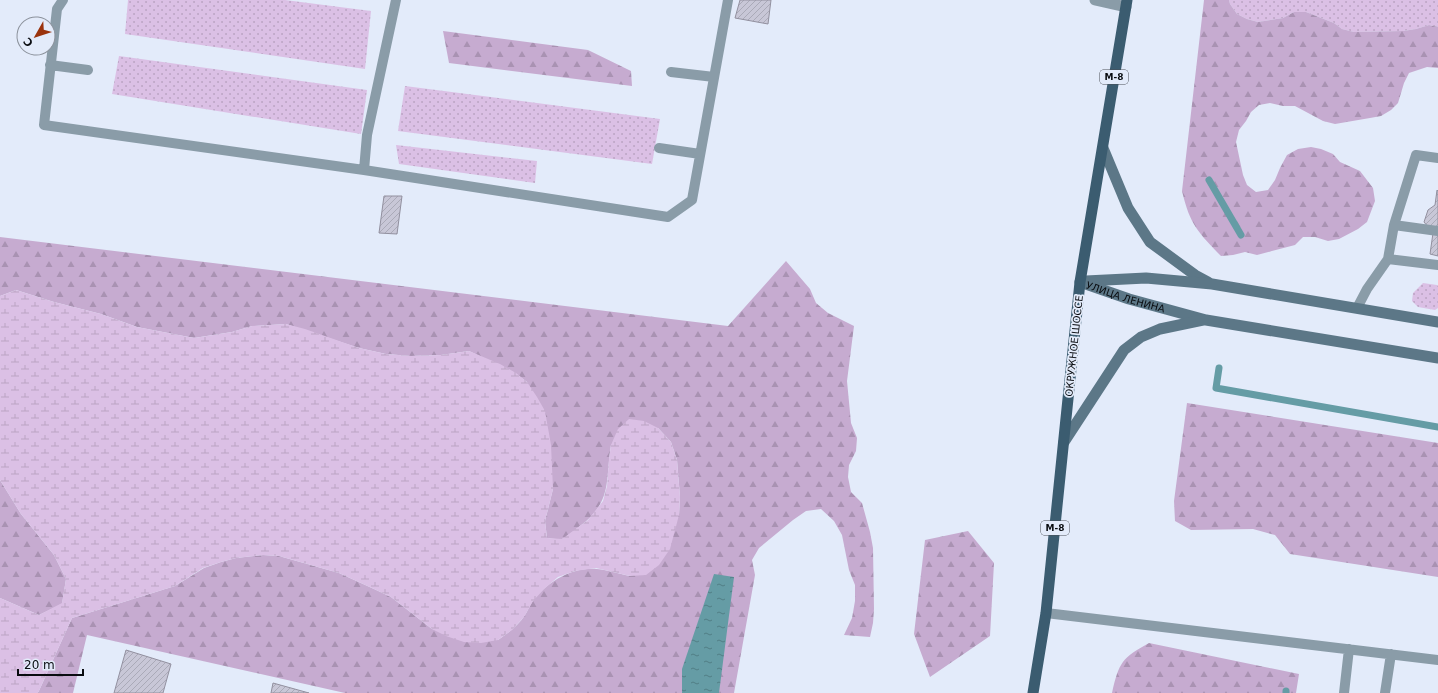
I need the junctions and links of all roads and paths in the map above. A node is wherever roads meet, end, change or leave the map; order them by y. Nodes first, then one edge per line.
1 (63, 0) edge
2 (396, 0) edge
3 (728, 0) edge
4 (1095, 0) edge
5 (1127, 3) edge
6 (50, 65) junction
7 (88, 70) dead end
8 (671, 72) dead end
9 (714, 77) junction
10 (659, 148) dead end
11 (1103, 148) junction
12 (700, 154) junction
13 (1438, 158) edge
14 (364, 170) junction
15 (1394, 225) junction
16 (1438, 231) edge
17 (1388, 259) junction
18 (1438, 265) edge
19 (1080, 282) junction
20 (1212, 284) junction
21 (1357, 308) junction
22 (1206, 320) junction
23 (1438, 322) edge
24 (1438, 358) edge
25 (1064, 442) junction
26 (1046, 614) junction
27 (1349, 649) junction
28 (1391, 654) junction
29 (1438, 660) edge
30 (1033, 693) edge
31 (1344, 693) edge
32 (1385, 693) edge

1 - 6 lane
2 - 14 lane
3 - 9 lane
4 - 5 street
5 - 11 main road, ОКРУЖНОЕ ШОССЕ / М-8
6 - 7 lane
6 - 14 lane
8 - 9 lane
9 - 12 lane
10 - 12 lane
11 - 19 main road, ОКРУЖНОЕ ШОССЕ / М-8
11 - 20 main road, УЛИЦА ЛЕНИНА
12 - 14 lane
13 - 15 lane
15 - 16 lane
15 - 17 lane
17 - 18 lane
17 - 21 lane
19 - 20 main road, УЛИЦА ЛЕНИНА
19 - 22 main road, УЛИЦА ЛЕНИНА
19 - 25 main road, ОКРУЖНОЕ ШОССЕ / М-8
20 - 21 main road, УЛИЦА ЛЕНИНА
21 - 23 main road, УЛИЦА ЛЕНИНА
22 - 24 main road, УЛИЦА ЛЕНИНА
22 - 25 main road, УЛИЦА ЛЕНИНА
25 - 26 main road, ОКРУЖНОЕ ШОССЕ / М-8
26 - 27 lane
26 - 30 main road, ОКРУЖНОЕ ШОССЕ / М-8
27 - 28 lane
27 - 31 lane
28 - 29 lane
28 - 32 lane

